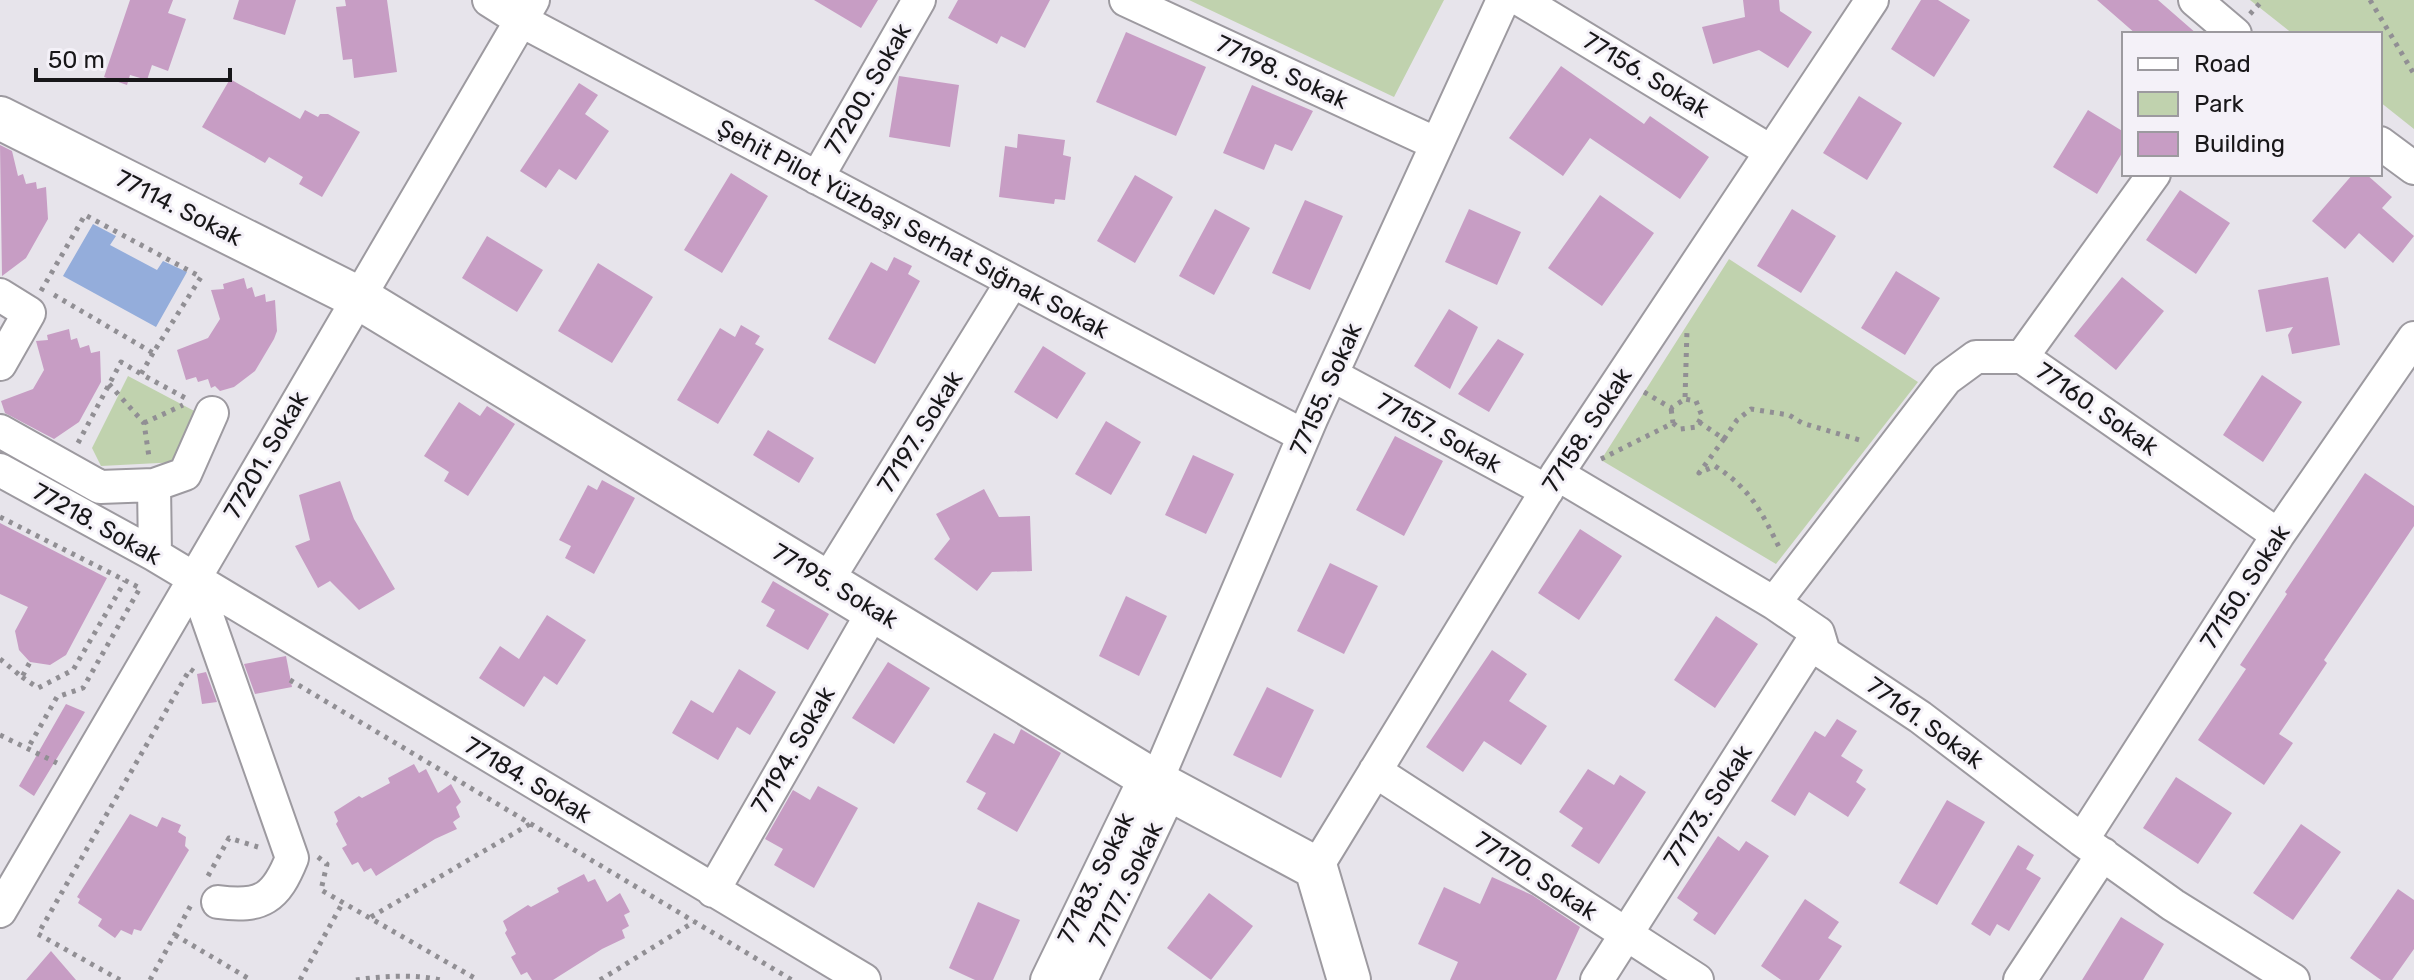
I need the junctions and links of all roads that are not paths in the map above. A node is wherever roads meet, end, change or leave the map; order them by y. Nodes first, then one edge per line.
1 (489, 0) edge
2 (919, 0) edge
3 (1126, 0) edge
4 (1503, 0) edge
5 (1521, 0) edge
6 (1872, 0) edge
7 (2195, 0) edge
8 (528, 11) edge
9 (2233, 32) edge
10 (0, 118) edge
11 (1437, 144) junction
12 (2382, 144) edge
13 (1770, 151) junction
14 (2414, 168) edge
15 (2153, 176) edge
16 (817, 178) junction
17 (1012, 282) junction
18 (0, 295) edge
19 (359, 298) junction
20 (2414, 338) edge
21 (2022, 357) junction
22 (0, 364) edge
23 (1332, 375) junction
24 (212, 413) dead end
25 (0, 431) edge
26 (1304, 436) junction
27 (0, 470) edge
28 (1552, 483) junction
29 (154, 485) junction
30 (2278, 535) junction
31 (155, 555) junction
32 (194, 579) junction
33 (827, 581) junction
34 (1774, 603) junction
35 (874, 610) junction
36 (1818, 633) junction
37 (1375, 771) junction
38 (1158, 783) junction
39 (2092, 847) junction
40 (1316, 868) junction
41 (713, 891) junction
42 (218, 902) dead end
43 (0, 911) edge
44 (1626, 935) junction
45 (864, 980) edge
46 (1047, 980) edge
47 (1081, 980) edge
48 (1349, 980) edge
49 (1597, 980) edge
50 (1697, 980) edge
51 (2020, 980) edge
52 (2293, 980) edge

1 - 8 street, Şehit Pilot Yüzbaşı Serhat Sığnak Sokak
2 - 16 street, 77200. Sokak
3 - 11 street, 77198. Sokak
4 - 11 street, 77155. Sokak
5 - 13 street, 77156. Sokak
6 - 13 street, 77158. Sokak
7 - 9 street
8 - 16 street, Şehit Pilot Yüzbaşı Serhat Sığnak Sokak
8 - 19 street, 77201. Sokak
10 - 19 main road, 77114. Sokak
11 - 23 street, 77155. Sokak
12 - 14 street
13 - 28 street, 77158. Sokak
15 - 21 street, 77160. Sokak
16 - 17 street, Şehit Pilot Yüzbaşı Serhat Sığnak Sokak
17 - 26 street, Şehit Pilot Yüzbaşı Serhat Sığnak Sokak
17 - 33 street, 77197. Sokak
18 - 22 street
19 - 32 street, 77201. Sokak
19 - 33 main road, 77195. Sokak
20 - 30 street, 77150. Sokak
21 - 30 street, 77160. Sokak
21 - 34 street
23 - 26 street, 77155. Sokak
23 - 28 street, 77157. Sokak
24 - 29 street
25 - 29 street
26 - 38 street, 77155. Sokak
27 - 31 street, 77218. Sokak
28 - 34 street, 77161. Sokak
28 - 37 street, 77158. Sokak
29 - 31 street
30 - 39 street, 77150. Sokak
31 - 32 street, 77218. Sokak
32 - 41 street, 77184. Sokak
32 - 42 street
32 - 43 street, 77201. Sokak
33 - 35 main road, 77195. Sokak
34 - 36 street, 77161. Sokak
35 - 38 main road, 77195. Sokak
35 - 41 street, 77194. Sokak
36 - 39 street, 77161. Sokak
36 - 44 street, 77173. Sokak
37 - 40 street, 77158. Sokak
37 - 44 street, 77170. Sokak
38 - 40 main road, 77195. Sokak
38 - 46 street, 77183. Sokak
38 - 47 street, 77177. Sokak
39 - 51 street, 77150. Sokak
39 - 52 street, 77161. Sokak
40 - 48 main road
41 - 45 street, 77184. Sokak
44 - 49 street, 77173. Sokak
44 - 50 street, 77170. Sokak

